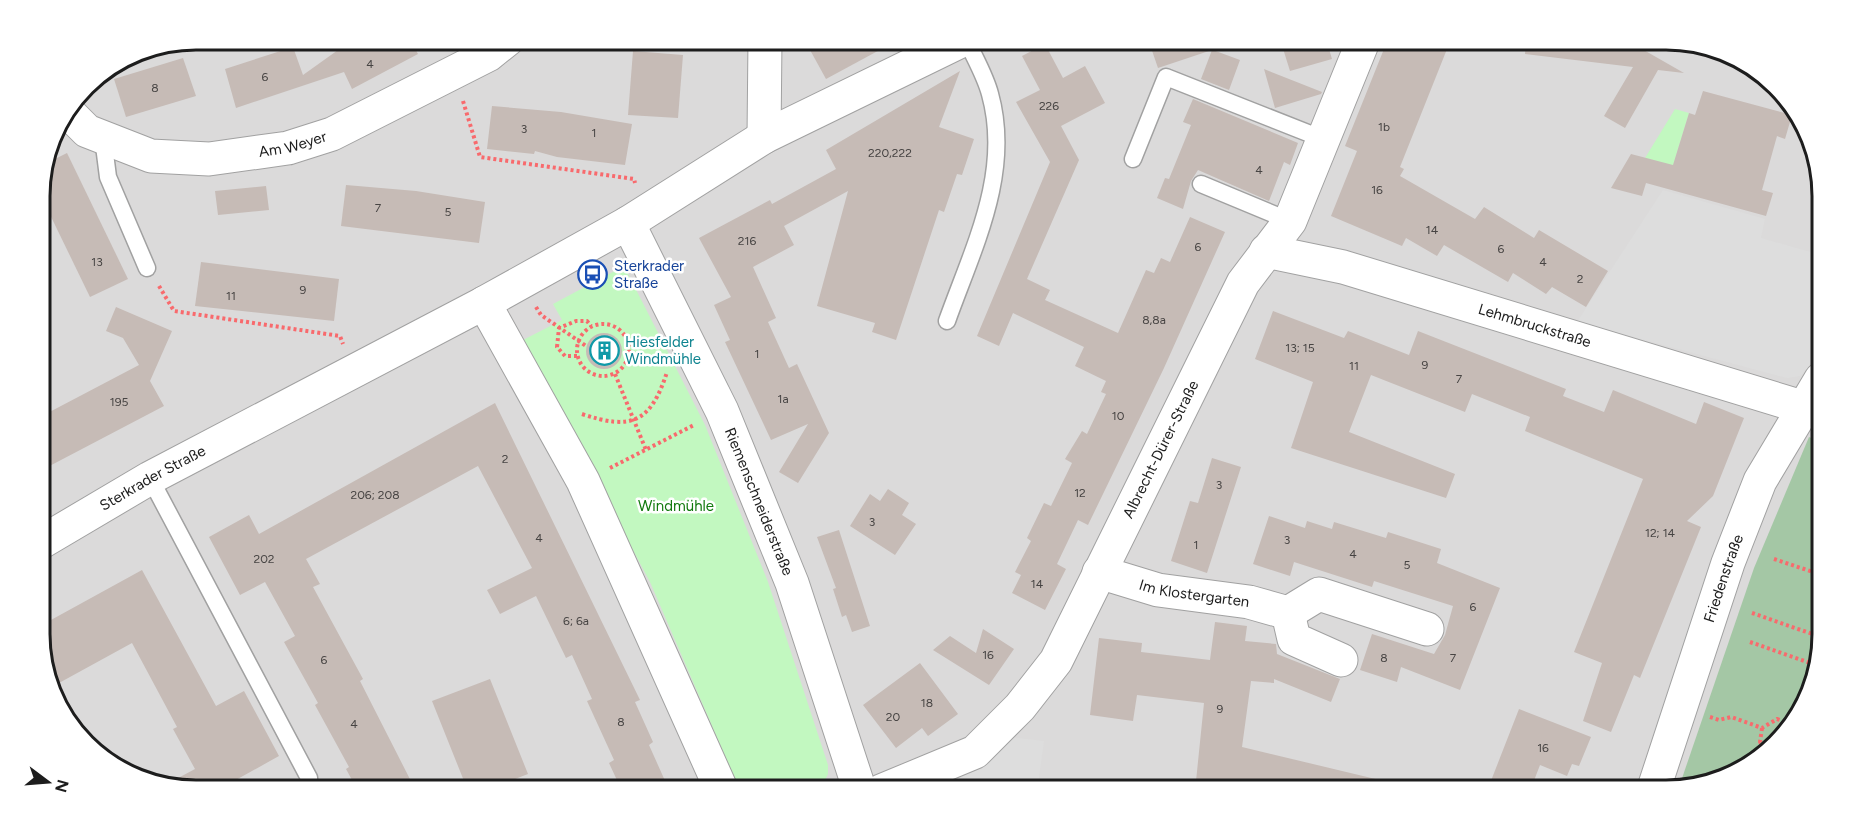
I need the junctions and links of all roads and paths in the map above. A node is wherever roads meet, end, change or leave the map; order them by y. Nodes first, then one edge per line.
1 (494, 50) edge
2 (765, 50) edge
3 (942, 50) edge
4 (970, 50) edge
5 (1359, 50) edge
6 (454, 71) junction
7 (73, 117) edge
8 (764, 136) junction
9 (103, 138) junction
10 (1323, 139) junction
11 (1133, 159) dead end
12 (1201, 184) dead end
13 (638, 217) junction
14 (1290, 221) junction
15 (1266, 251) junction
16 (147, 268) joint
17 (522, 283) junction
18 (484, 303) junction
19 (947, 321) dead end
20 (591, 326) junction
21 (559, 327) junction
22 (681, 328) junction
23 (586, 346) dead end
24 (577, 356) junction
25 (356, 371) junction
26 (615, 374) junction
27 (1812, 392) edge
28 (1802, 407) junction
29 (722, 411) junction
30 (577, 412) dead end
31 (636, 421) junction
32 (646, 450) junction
33 (150, 478) junction
34 (583, 481) junction
35 (50, 537) edge
36 (1774, 559) dead end
37 (1099, 572) junction
38 (1812, 572) edge
39 (1288, 613) junction
40 (1752, 613) dead end
41 (1427, 629) dead end
42 (1812, 635) edge
43 (1750, 642) dead end
44 (1341, 660) dead end
45 (1809, 663) edge
46 (1680, 708) junction
47 (1782, 721) edge
48 (1762, 728) junction
49 (1763, 743) edge
50 (309, 780) edge
51 (717, 780) edge
52 (856, 780) edge
53 (908, 780) edge
54 (1657, 780) edge

1 - 6 street, Am Weyer
2 - 8 street
3 - 8 street, Sterkrader Straße
4 - 19 lane
5 - 10 street, Albrecht-Dürer-Straße
6 - 9 street, Am Weyer
6 - 13 path
7 - 9 street, Am Weyer
8 - 13 street, Sterkrader Straße
9 - 16 lane
10 - 11 lane
10 - 14 street, Albrecht-Dürer-Straße
12 - 14 lane
13 - 17 street, Sterkrader Straße
13 - 22 street, Riemenschneiderstraße
14 - 15 street, Albrecht-Dürer-Straße
15 - 28 street, Lehmbruckstraße
15 - 37 street, Albrecht-Dürer-Straße
16 - 25 path
17 - 18 street, Sterkrader Straße
17 - 21 path
18 - 25 street, Sterkrader Straße
18 - 34 street
20 - 21 path
20 - 24 path
20 - 26 path
21 - 23 path
21 - 24 path
22 - 29 street, Riemenschneiderstraße
22 - 31 path
24 - 26 path
25 - 33 street, Sterkrader Straße
26 - 31 path
27 - 28 street, Friedenstraße
28 - 46 street, Friedenstraße
29 - 32 path
29 - 52 street, Riemenschneiderstraße
30 - 31 path
31 - 32 path
32 - 34 path
33 - 35 street, Sterkrader Straße
33 - 50 lane
34 - 51 street
36 - 38 path
37 - 39 street, Im Klostergarten
37 - 53 street, Albrecht-Dürer-Straße
39 - 41 street
39 - 44 street
40 - 42 path
43 - 45 path
46 - 48 path
46 - 54 street, Friedenstraße
47 - 48 path
48 - 49 path

